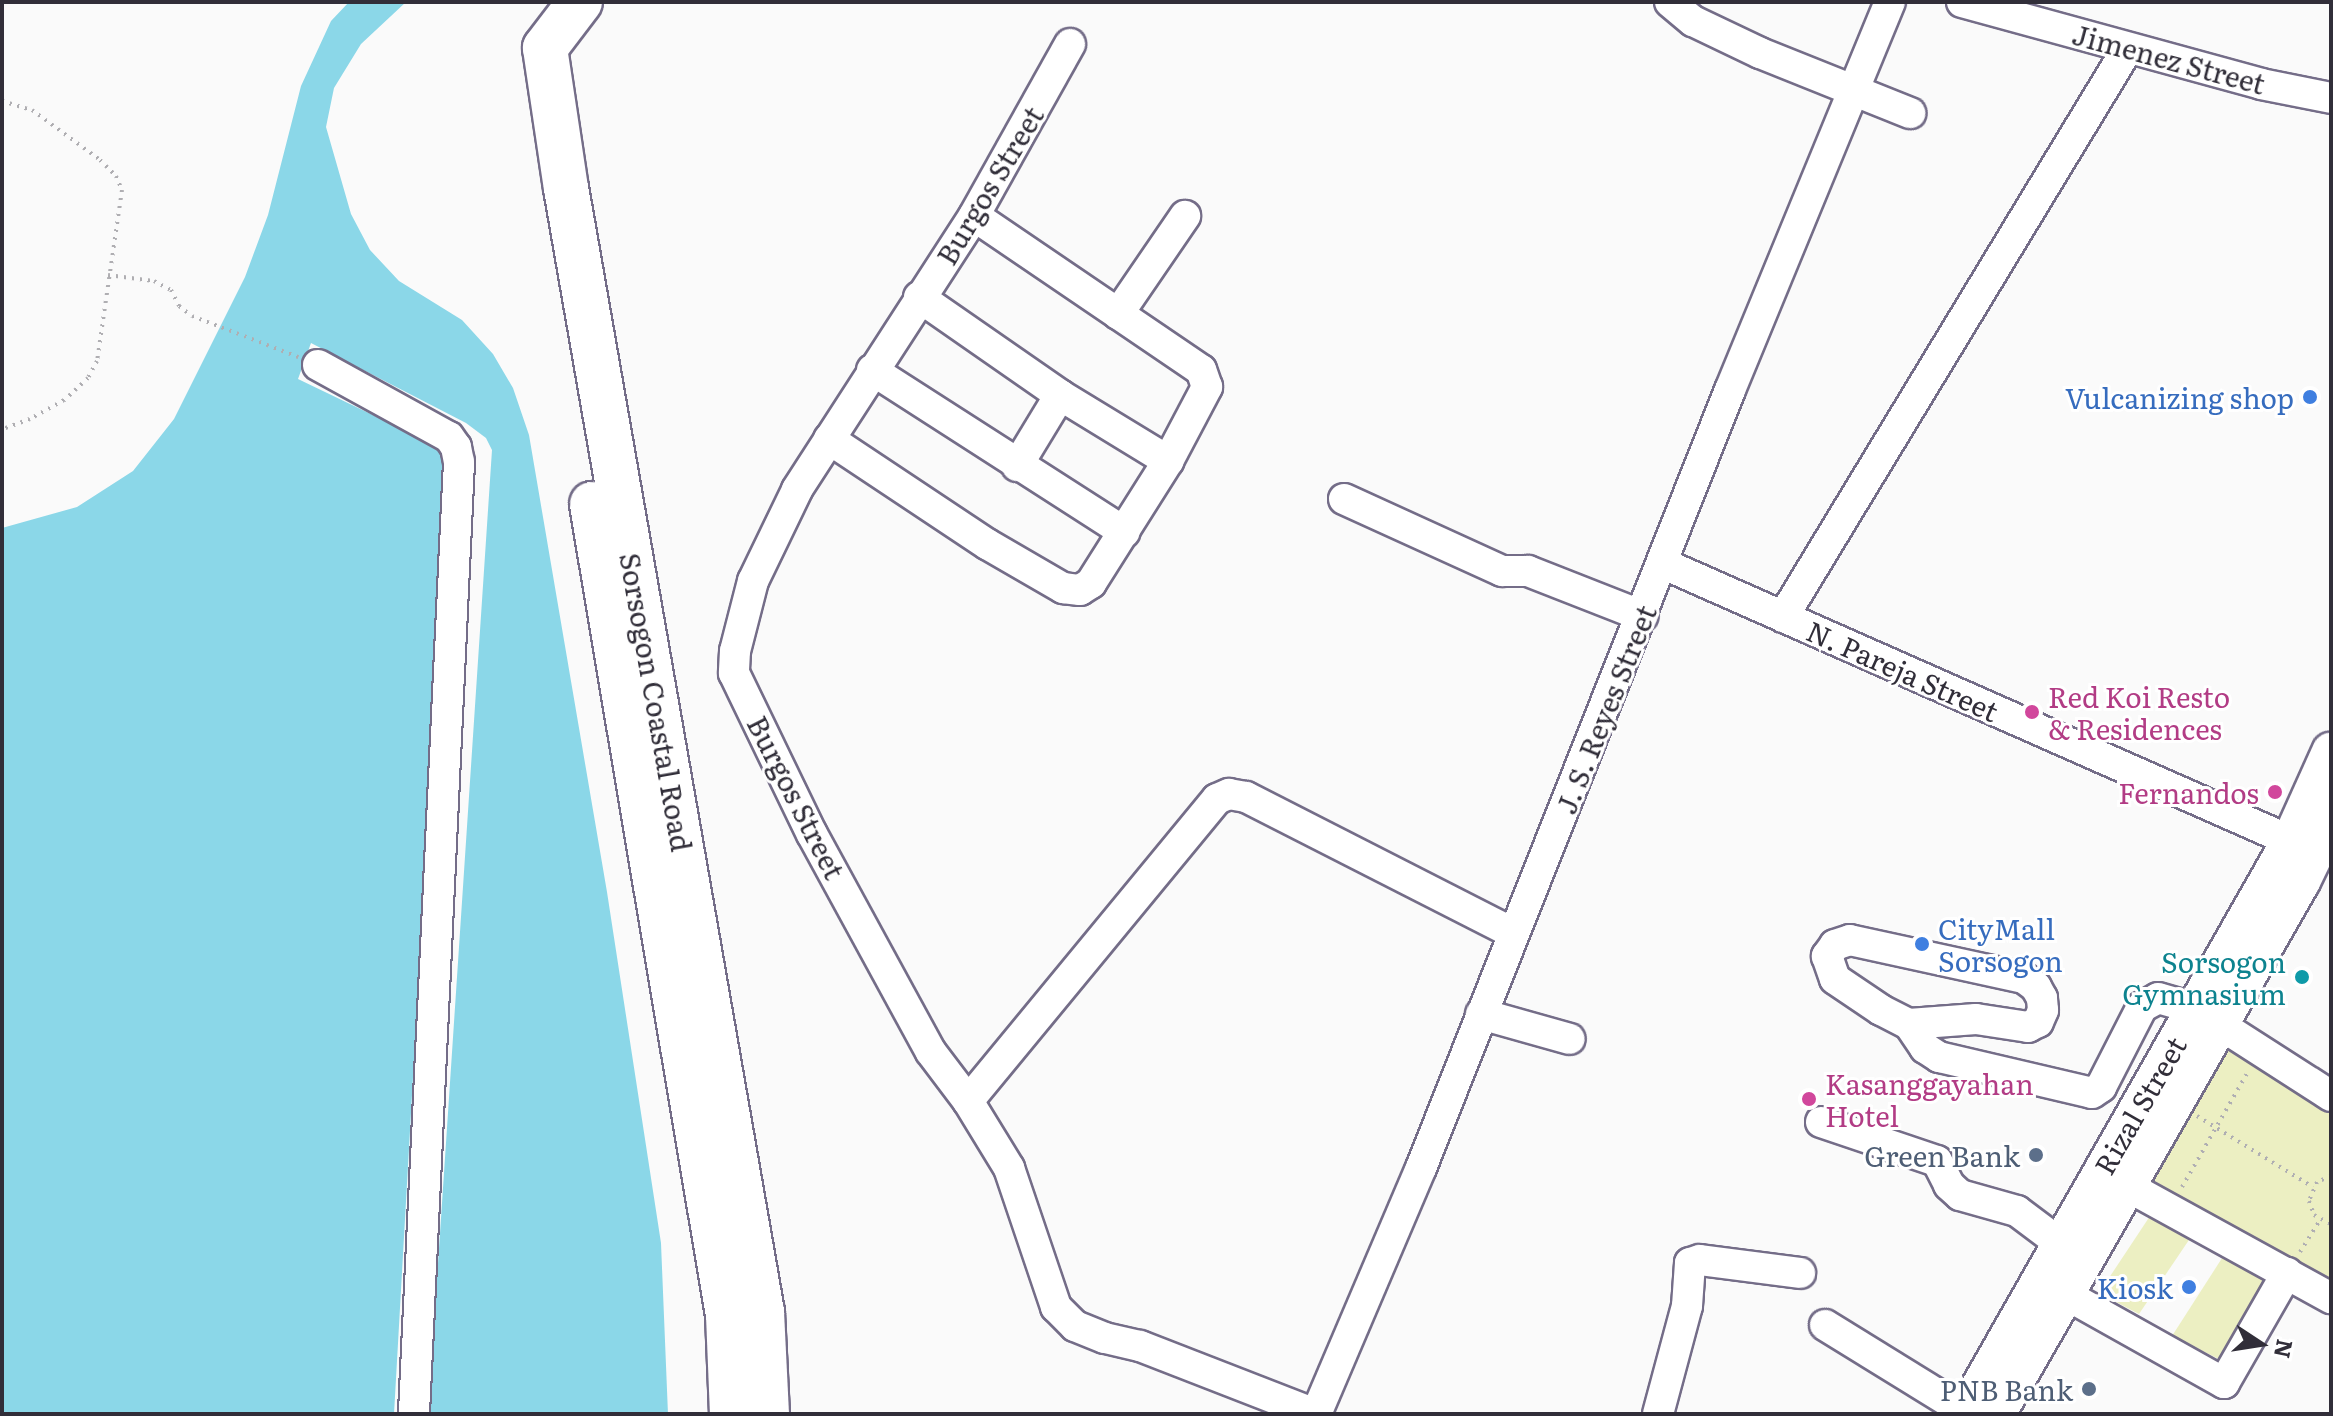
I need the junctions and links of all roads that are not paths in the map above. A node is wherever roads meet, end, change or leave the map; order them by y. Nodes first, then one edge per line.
1 (548, 2) edge
2 (580, 2) edge
3 (1670, 2) edge
4 (1890, 2) edge
5 (1962, 2) edge
6 (1070, 44) dead end
7 (2128, 48) junction
8 (1853, 88) junction
9 (2331, 98) edge
10 (1910, 113) dead end
11 (974, 216) junction
12 (1185, 216) dead end
13 (919, 297) junction
14 (1118, 314) junction
15 (318, 365) road end
16 (872, 370) junction
17 (1060, 395) junction
18 (829, 439) junction
19 (1168, 461) junction
20 (1017, 466) junction
21 (1344, 499) dead end
22 (1124, 532) junction
23 (1664, 564) junction
24 (1643, 616) junction
25 (1783, 617) junction
26 (2331, 752) edge
27 (2331, 819) edge
28 (2303, 849) junction
29 (1513, 933) junction
30 (1481, 1014) junction
31 (2206, 1016) junction
32 (1909, 1024) junction
33 (1570, 1039) dead end
34 (2331, 1096) edge
35 (968, 1101) junction
36 (1821, 1122) dead end
37 (2127, 1186) junction
38 (2061, 1244) junction
39 (2290, 1267) junction
40 (1800, 1273) dead end
41 (2053, 1287) junction
42 (2331, 1298) edge
43 (1825, 1325) dead end
44 (1976, 1413) edge
45 (414, 1414) edge
46 (732, 1414) edge
47 (767, 1414) edge
48 (1316, 1414) edge
49 (1658, 1414) edge

1 - 46 highway, Sorsogon Coastal Road
2 - 47 highway, Sorsogon Coastal Road
3 - 8 street
4 - 8 street, J. S. Reyes Street
5 - 7 street, Jimenez Street
6 - 11 street, Burgos Street
7 - 9 street, Jimenez Street
7 - 25 street
8 - 10 street
8 - 23 street, J. S. Reyes Street
11 - 13 street, Burgos Street
11 - 14 street
12 - 14 street
13 - 16 street, Burgos Street
13 - 17 street
14 - 19 street
15 - 45 street
16 - 18 street, Burgos Street
16 - 20 street
17 - 19 street
17 - 20 street
18 - 22 street
18 - 35 street, Burgos Street
19 - 22 street
20 - 22 street
21 - 24 street
23 - 24 street, J. S. Reyes Street
23 - 25 street, N. Pareja Street
24 - 29 street, J. S. Reyes Street
25 - 28 street, N. Pareja Street
26 - 28 main road, Rizal Street
27 - 28 main road, Rizal Street
28 - 31 main road, Rizal Street
29 - 30 street, J. S. Reyes Street
29 - 35 street
30 - 33 street
30 - 48 street, J. S. Reyes Street
31 - 32 street
31 - 34 street
31 - 37 main road, Rizal Street
31 - 38 main road, Rizal Street
32 - 32 street
35 - 48 street, Burgos Street
36 - 38 street
37 - 39 street
37 - 41 main road, Rizal Street
38 - 41 main road, Rizal Street
39 - 41 street
39 - 42 street
40 - 49 street
41 - 44 main road, Rizal Street
43 - 44 street

